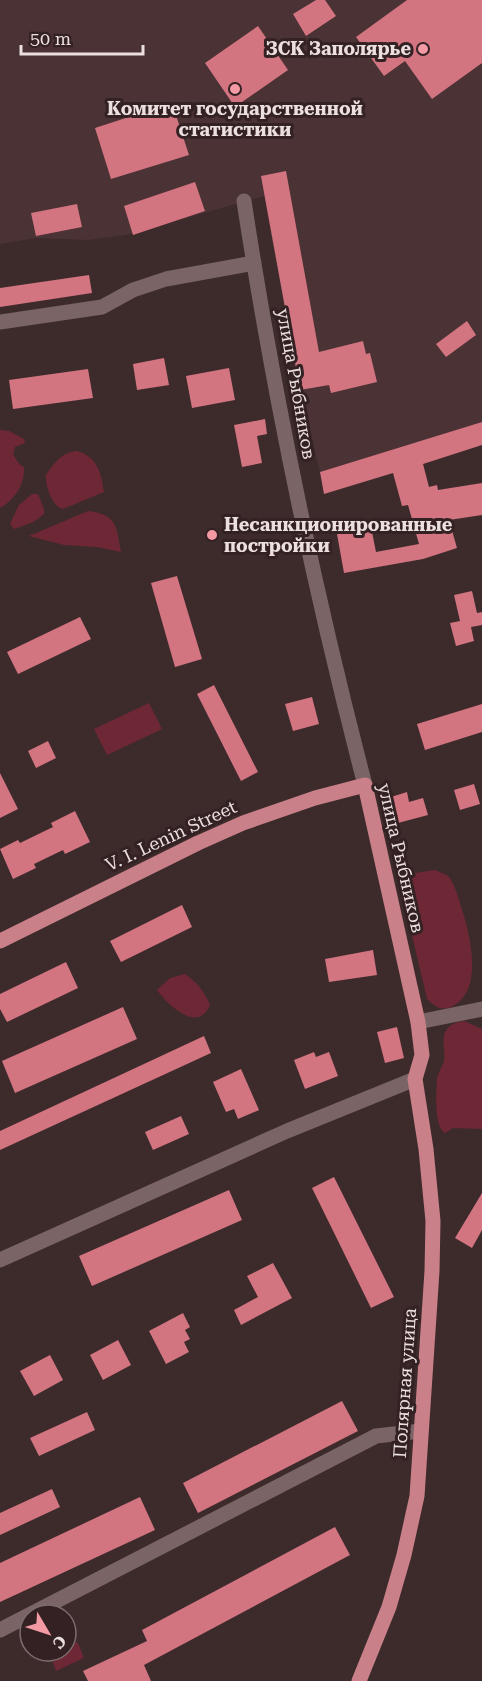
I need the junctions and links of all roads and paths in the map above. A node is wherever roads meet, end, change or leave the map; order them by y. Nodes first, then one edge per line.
1 (244, 201) dead end
2 (254, 263) junction
3 (0, 322) edge
4 (365, 786) junction
5 (0, 941) edge
6 (482, 1009) edge
7 (418, 1022) junction
8 (415, 1079) junction
9 (0, 1260) edge
10 (421, 1431) junction
11 (0, 1629) edge
12 (358, 1681) edge

1 - 2 street, улица Рыбников
2 - 3 street
2 - 4 street, улица Рыбников
4 - 5 main road, V. I. Lenin Street
4 - 7 main road, улица Рыбников
6 - 7 street
7 - 8 main road, улица Рыбников
8 - 9 street
8 - 10 main road, Полярная улица
10 - 11 street
10 - 12 main road, Полярная улица

